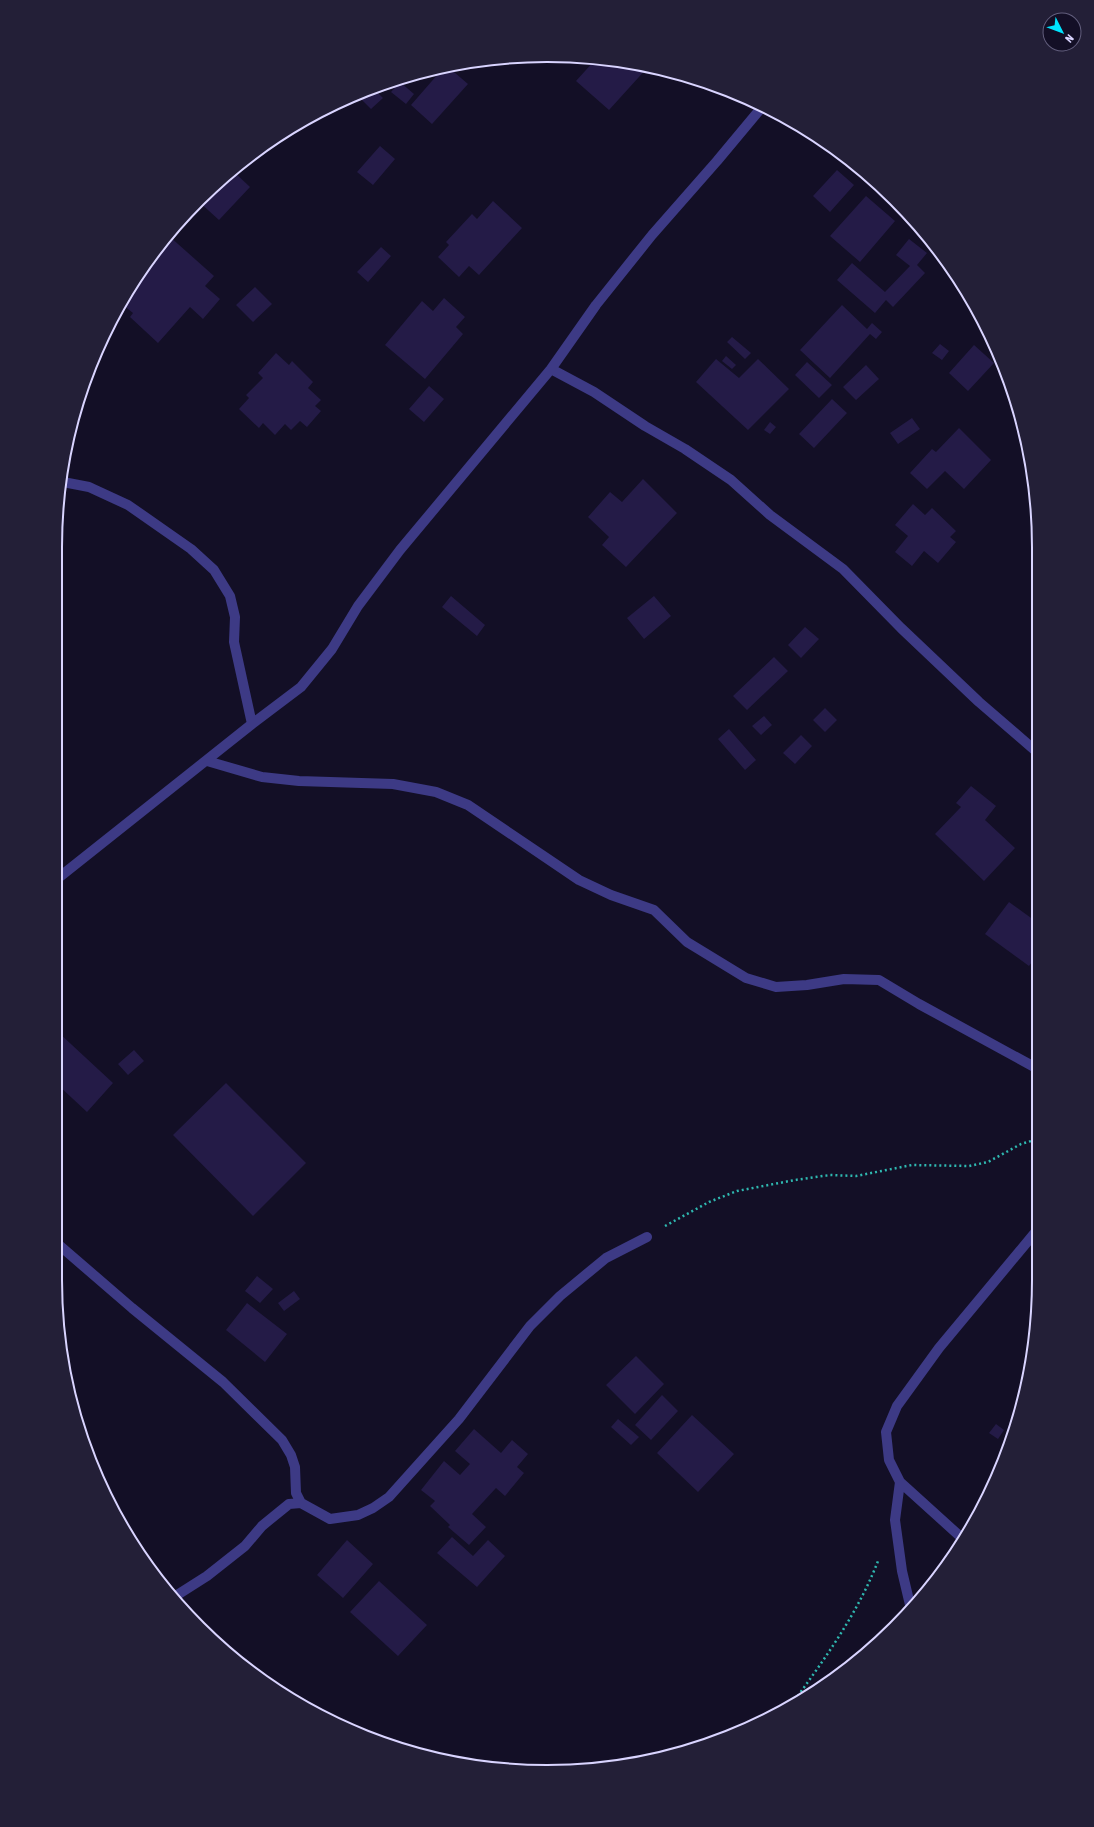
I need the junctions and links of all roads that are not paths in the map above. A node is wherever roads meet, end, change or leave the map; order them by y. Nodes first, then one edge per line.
1 (759, 111) edge
2 (552, 369) junction
3 (66, 483) edge
4 (252, 724) junction
5 (1032, 748) edge
6 (207, 761) junction
7 (62, 876) edge
8 (1032, 1067) edge
9 (1032, 1236) edge
10 (647, 1237) road end
11 (62, 1248) edge
12 (900, 1482) junction
13 (301, 1503) junction
14 (959, 1535) edge
15 (178, 1595) edge
16 (909, 1603) edge

1 - 2 street
2 - 4 street
2 - 5 street
3 - 4 street
4 - 6 street
6 - 7 street
6 - 8 street
9 - 12 street
10 - 13 street
11 - 13 street
12 - 14 street
12 - 16 street
13 - 15 street

